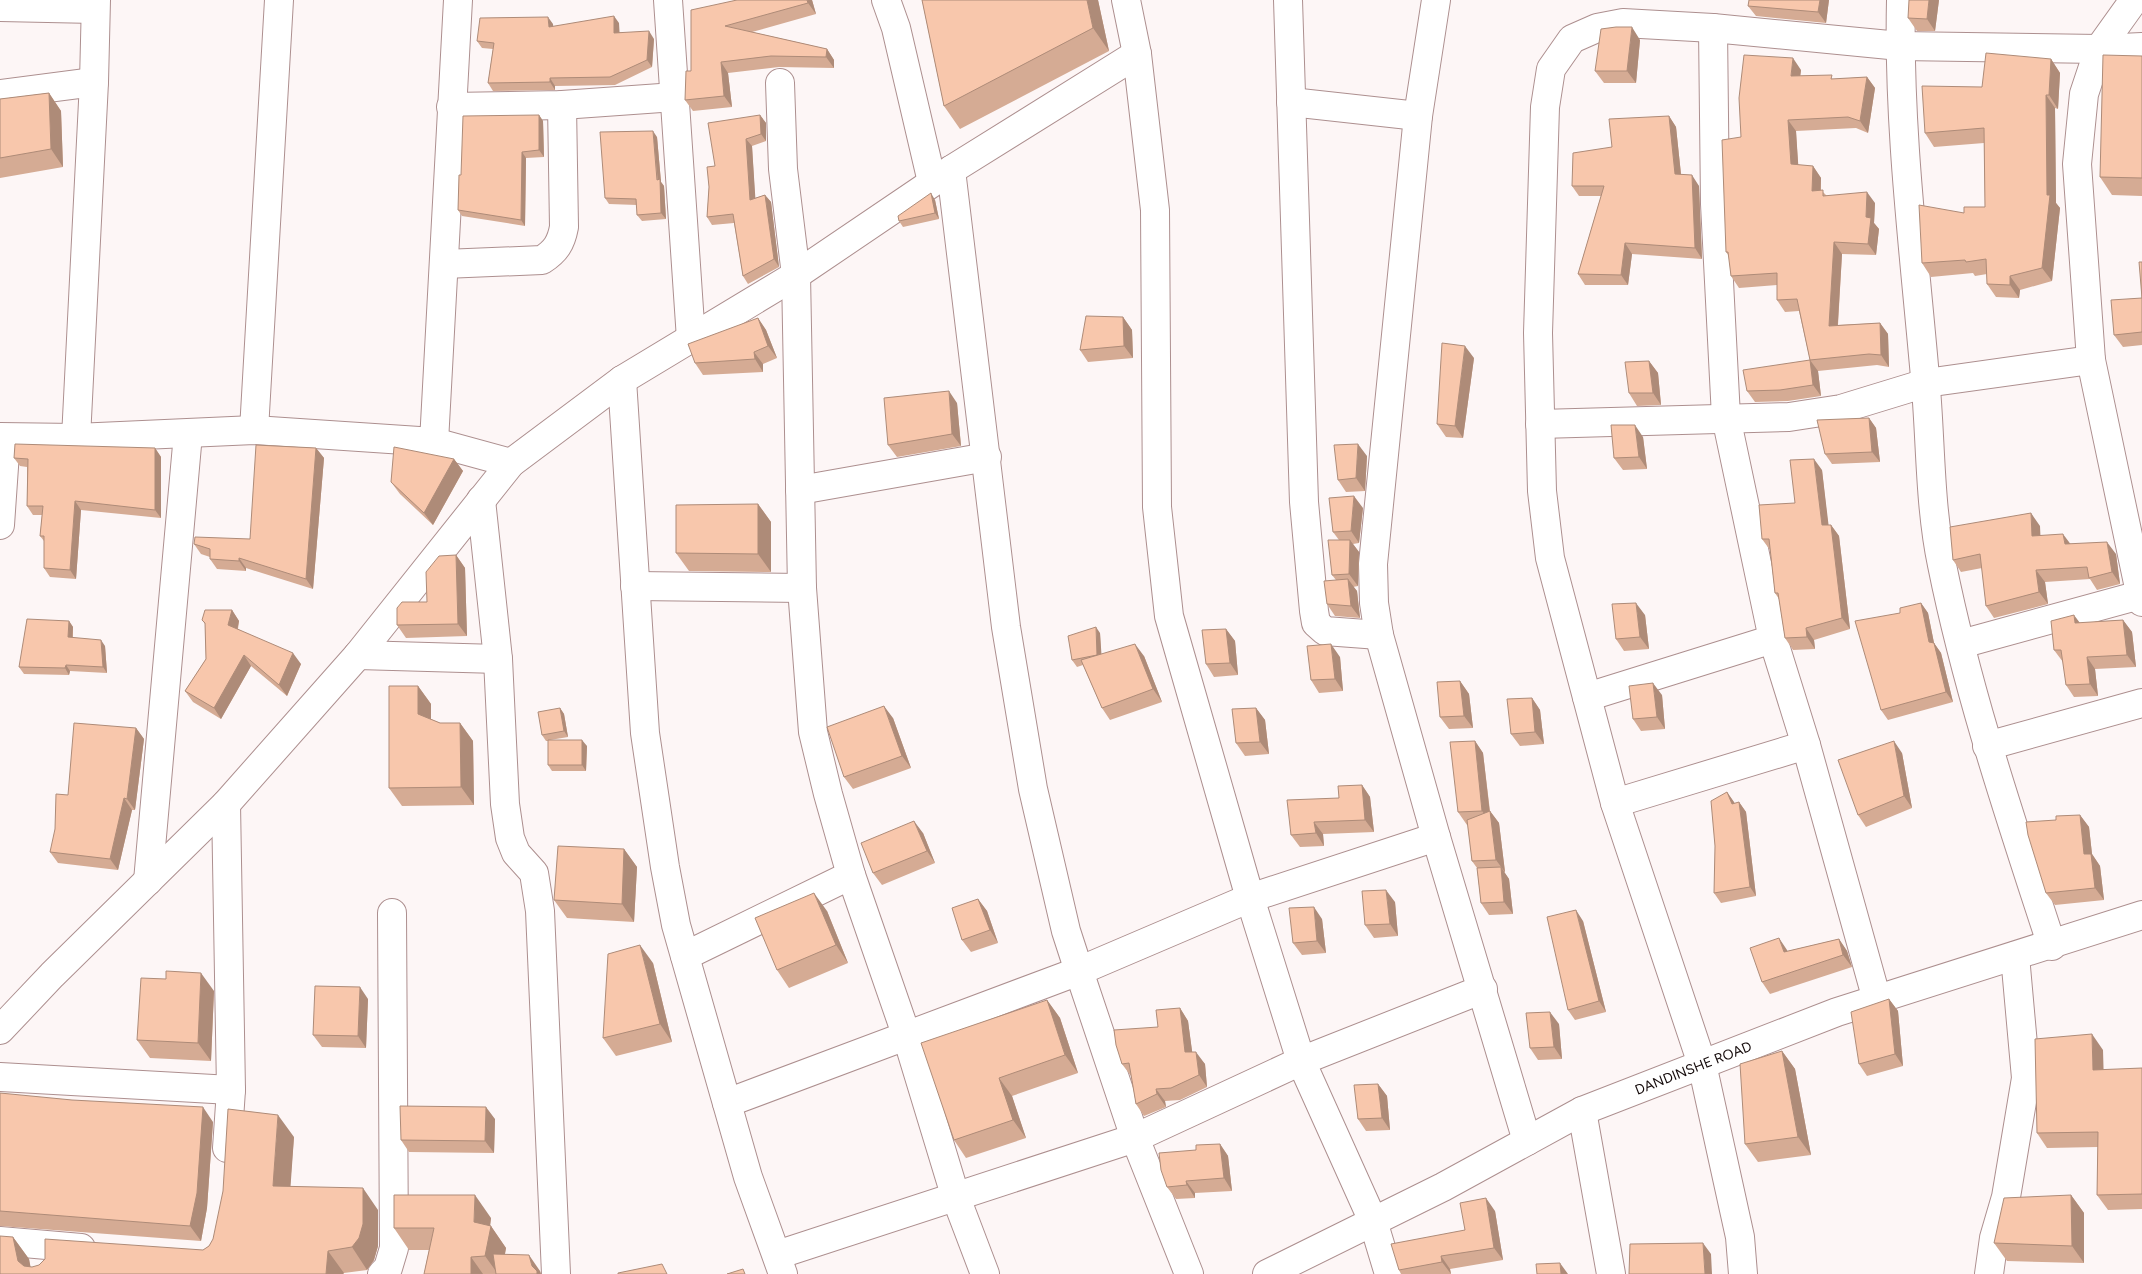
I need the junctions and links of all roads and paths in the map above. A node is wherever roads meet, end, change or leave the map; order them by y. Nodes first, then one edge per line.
1 (279, 0) edge
2 (458, 0) edge
3 (668, 0) edge
4 (886, 0) edge
5 (1126, 0) edge
6 (1288, 0) edge
7 (1436, 0) edge
8 (1902, 0) edge
9 (2134, 0) edge
10 (96, 5) edge
11 (0, 7) edge
12 (1714, 28) junction
13 (1900, 46) junction
14 (2142, 47) edge
15 (2099, 49) junction
16 (1137, 54) junction
17 (94, 82) junction
18 (780, 83) dead end
19 (0, 94) edge
20 (675, 97) junction
21 (1291, 102) junction
22 (562, 105) junction
23 (451, 108) junction
24 (1418, 116) junction
25 (942, 176) junction
26 (444, 264) junction
27 (796, 276) junction
28 (691, 339) junction
29 (2091, 360) junction
30 (622, 380) junction
31 (1926, 383) junction
32 (1726, 418) junction
33 (1540, 424) junction
34 (254, 430) junction
35 (188, 434) junction
36 (3, 438) edge
37 (76, 438) junction
38 (434, 442) junction
39 (987, 457) junction
40 (511, 462) junction
41 (800, 490) junction
42 (482, 500) junction
43 (0, 525) edge
44 (635, 586) junction
45 (802, 588) junction
46 (2141, 599) edge
47 (1379, 635) junction
48 (1773, 639) junction
49 (1961, 644) junction
50 (358, 655) junction
51 (498, 659) junction
52 (1587, 697) junction
53 (2142, 703) edge
54 (1806, 745) junction
55 (1987, 746) junction
56 (1615, 803) junction
57 (226, 804) junction
58 (1436, 837) junction
59 (851, 875) junction
60 (148, 881) junction
61 (1250, 898) junction
62 (392, 913) dead end
63 (2142, 915) edge
64 (2052, 946) junction
65 (685, 956) junction
66 (2015, 956) junction
67 (1079, 971) junction
68 (1483, 989) junction
69 (1877, 1000) junction
70 (0, 1030) edge
71 (907, 1036) junction
72 (1301, 1061) junction
73 (1702, 1064) junction
74 (0, 1077) edge
75 (231, 1090) junction
76 (727, 1103) junction
77 (1582, 1111) junction
78 (1135, 1138) junction
79 (1527, 1141) junction
80 (226, 1173) edge
81 (955, 1196) junction
82 (1373, 1221) junction
83 (0, 1241) edge
84 (43, 1245) junction
85 (109, 1250) edge
86 (780, 1264) edge
87 (46, 1274) edge
88 (382, 1274) edge
89 (556, 1274) edge
90 (985, 1274) edge
91 (1189, 1274) edge
92 (1267, 1274) edge
93 (1388, 1274) edge
94 (1611, 1274) edge
95 (1743, 1274) edge
96 (1989, 1274) edge

1 - 34 street
2 - 23 street
3 - 20 street
4 - 25 street
5 - 16 street
6 - 21 street
7 - 24 street
8 - 13 street
9 - 15 street
10 - 11 street
10 - 17 street
12 - 13 street
12 - 32 street
12 - 33 street
13 - 15 street
13 - 31 street
14 - 15 street
15 - 29 street
16 - 25 street
16 - 61 street
17 - 19 street
17 - 37 street
18 - 27 street
20 - 22 street
20 - 28 street
21 - 24 street
21 - 47 street
22 - 23 street
22 - 26 street
23 - 26 street
24 - 47 street
25 - 27 street
25 - 39 street
26 - 38 street
27 - 28 street
27 - 41 street
28 - 30 street
29 - 31 street
29 - 46 street
30 - 40 street
30 - 44 street
31 - 32 street
31 - 49 street
32 - 33 street
32 - 48 street
33 - 52 street
34 - 35 street
34 - 38 street
35 - 37 street
35 - 60 street
36 - 37 street
36 - 43 street
38 - 40 street
39 - 41 street
39 - 67 street
40 - 42 street
41 - 45 street
42 - 50 street
42 - 51 street
44 - 45 street
44 - 65 street
45 - 59 street
46 - 49 street
47 - 58 street
48 - 52 street
48 - 54 street
49 - 55 street
50 - 51 street
50 - 57 street
51 - 89 street
52 - 56 street
53 - 55 street
54 - 56 street
54 - 69 street
55 - 64 street
56 - 73 street
57 - 60 street
57 - 75 street
58 - 61 street
58 - 68 street
59 - 65 street
59 - 71 street
60 - 70 street
61 - 67 street
61 - 72 street
62 - 88 street
63 - 64 street, DANDINSHE ROAD
64 - 66 street, DANDINSHE ROAD
65 - 76 street
66 - 69 street, DANDINSHE ROAD
66 - 96 street
67 - 71 street
67 - 78 street
68 - 72 street
68 - 79 street
69 - 73 street, DANDINSHE ROAD
71 - 76 street
71 - 81 street
72 - 78 street
72 - 82 street
73 - 77 street, DANDINSHE ROAD
73 - 95 street
74 - 75 street
75 - 80 street
76 - 86 street
77 - 79 street, DANDINSHE ROAD
77 - 94 street
78 - 81 street
78 - 91 street
79 - 82 street, DANDINSHE ROAD
81 - 86 street
81 - 90 street
82 - 92 street, DANDINSHE ROAD
82 - 93 street
83 - 84 street
84 - 85 street
84 - 87 street

